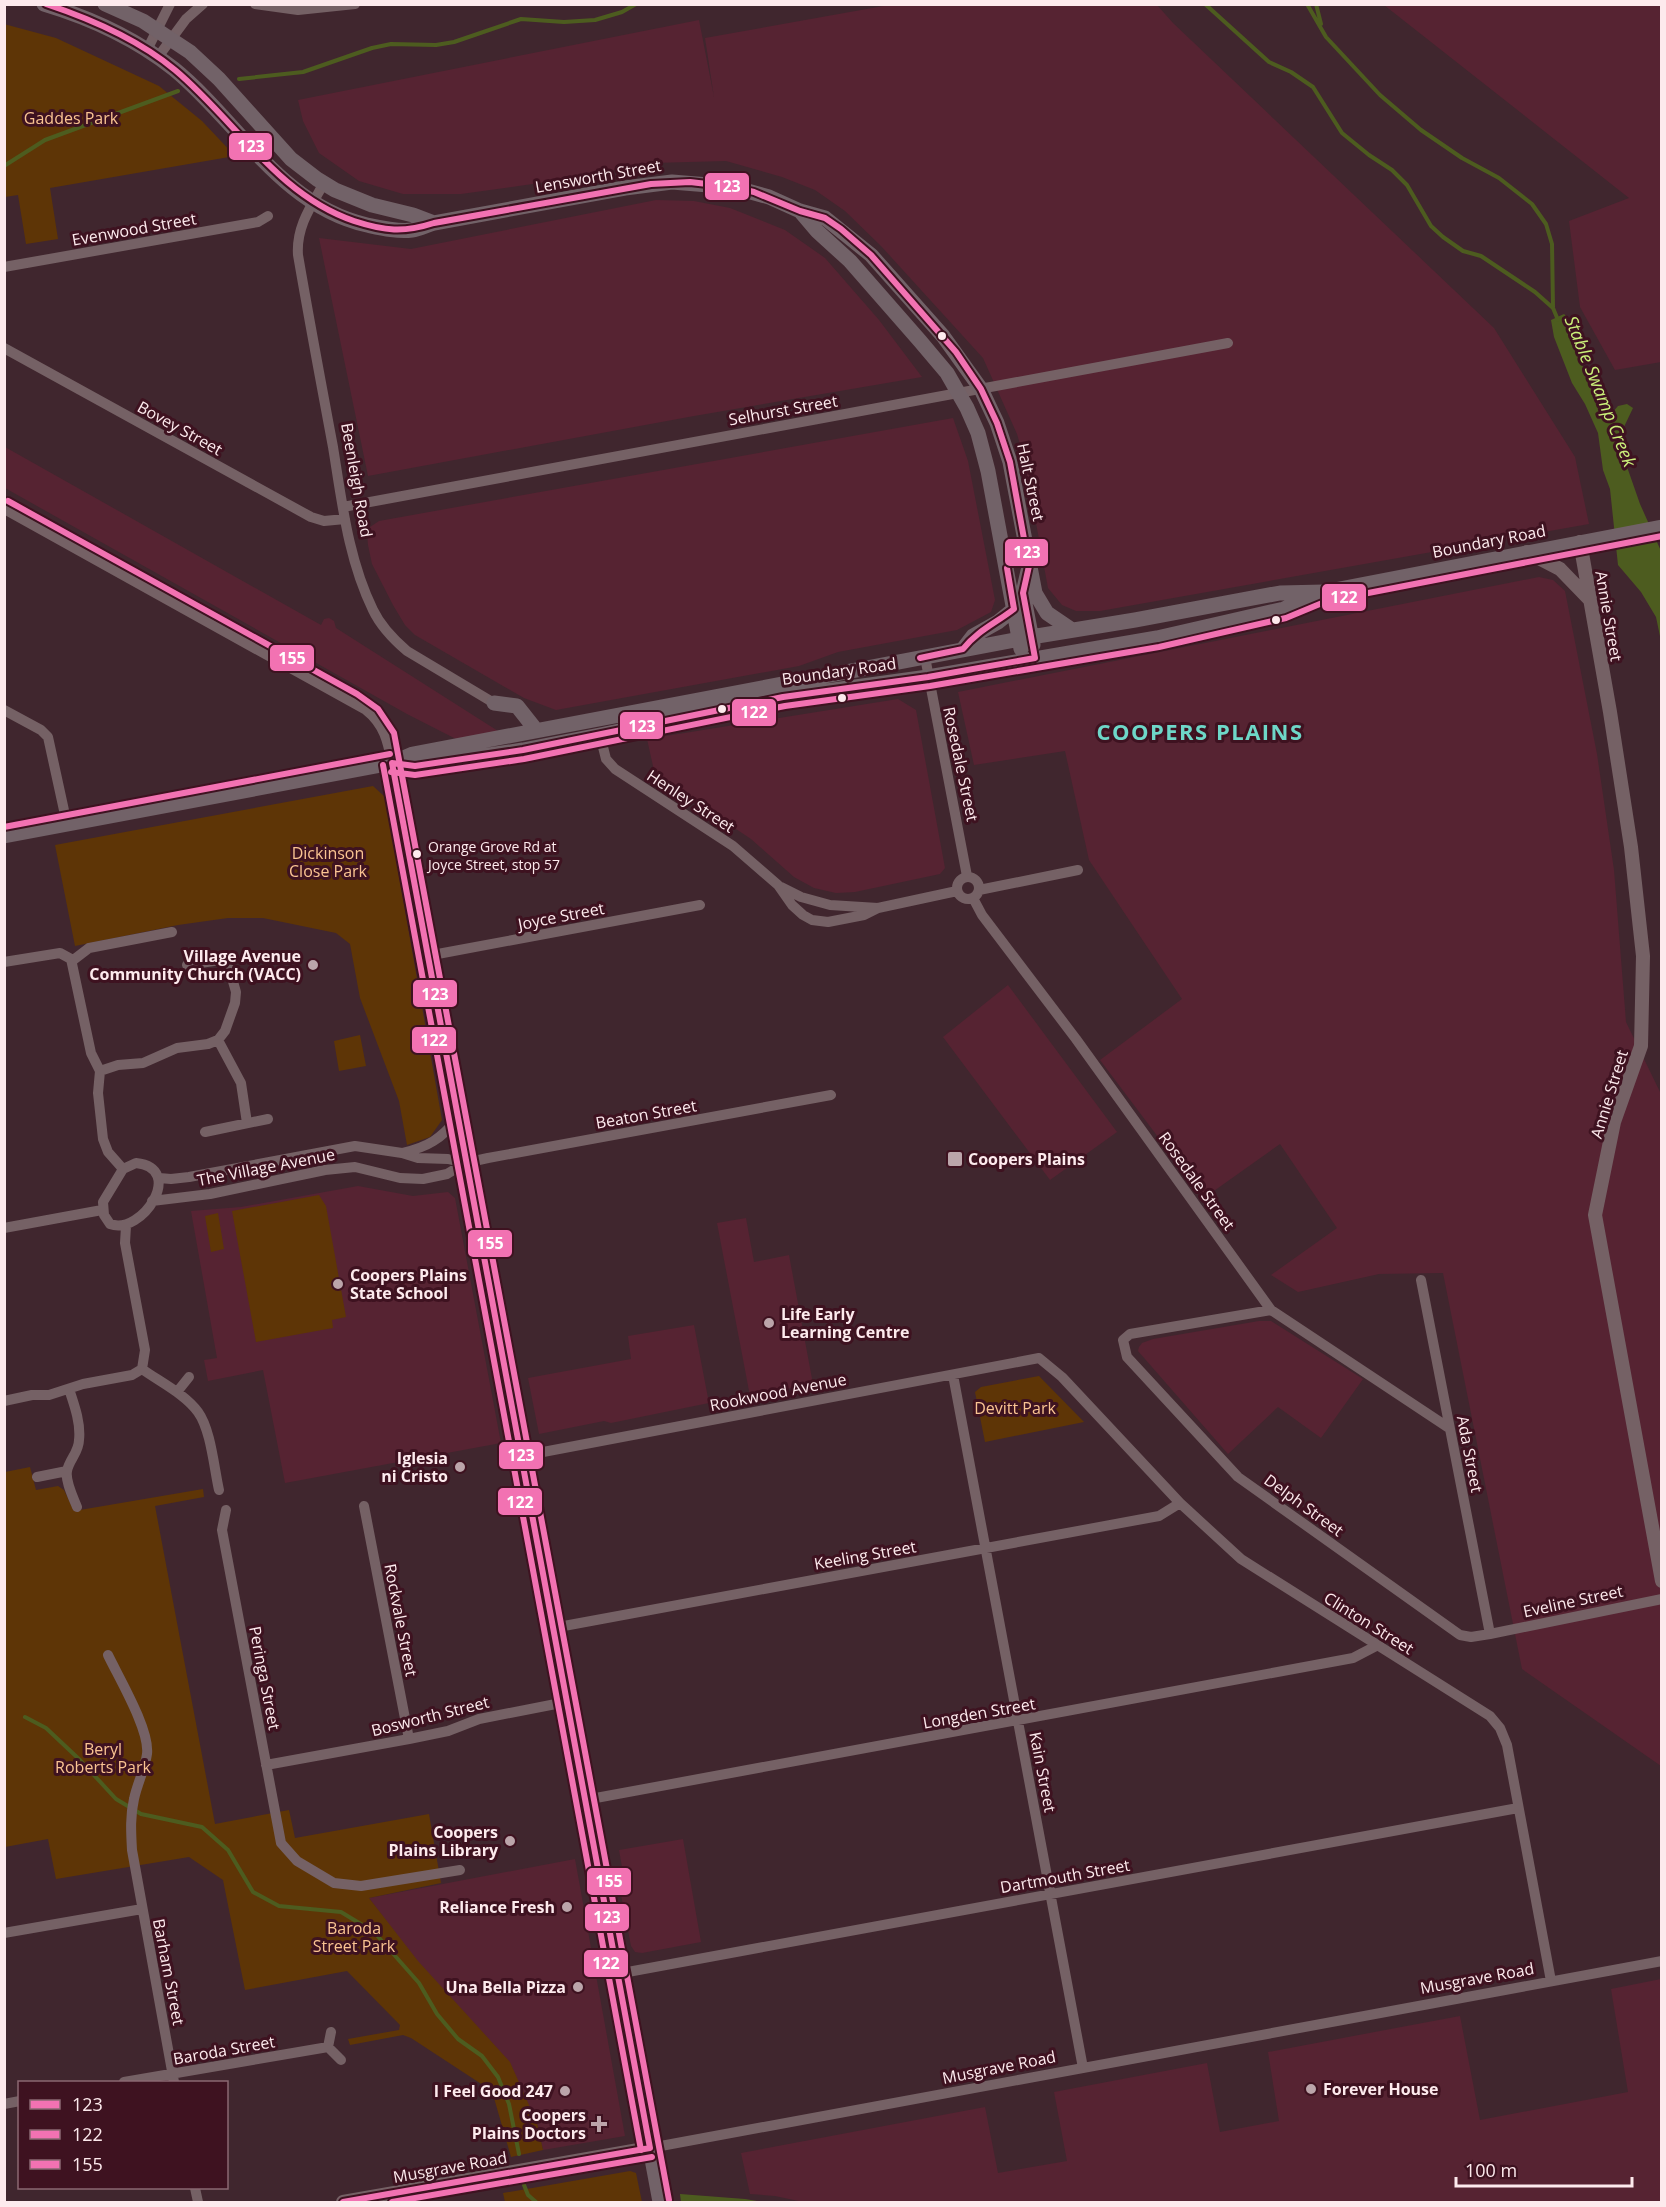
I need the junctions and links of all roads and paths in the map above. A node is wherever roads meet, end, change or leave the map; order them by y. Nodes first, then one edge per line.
1 (44, 4) edge
2 (105, 4) edge
3 (170, 4) edge
4 (203, 4) edge
5 (255, 4) edge
6 (355, 4) edge
7 (157, 29) junction
8 (171, 39) junction
9 (152, 53) junction
10 (324, 183) junction
11 (313, 202) junction
12 (800, 211) junction
13 (268, 216) dead end
14 (434, 223) junction
15 (4, 267) edge
16 (1228, 343) dead end
17 (4, 348) edge
18 (981, 389) junction
19 (959, 393) junction
20 (343, 507) junction
21 (4, 509) edge
22 (345, 519) junction
23 (1661, 527) edge
24 (1580, 542) junction
25 (1527, 552) junction
26 (1029, 566) junction
27 (1324, 592) junction
28 (1590, 600) junction
29 (1014, 609) junction
30 (1072, 630) junction
31 (1025, 638) junction
32 (963, 650) junction
33 (925, 657) junction
34 (1029, 659) junction
35 (928, 677) junction
36 (494, 703) joint
37 (4, 710) edge
38 (536, 730) junction
39 (600, 735) junction
40 (392, 764) junction
41 (67, 824) junction
42 (4, 836) edge
43 (1078, 870) dead end
44 (967, 876) junction
45 (778, 885) junction
46 (957, 891) junction
47 (976, 894) junction
48 (700, 905) dead end
49 (878, 908) junction
50 (172, 932) dead end
51 (427, 956) junction
52 (72, 961) junction
53 (4, 962) edge
54 (187, 965) dead end
55 (218, 1040) junction
56 (100, 1071) junction
57 (831, 1095) dead end
58 (458, 1118) junction
59 (268, 1119) dead end
60 (247, 1123) junction
61 (204, 1132) dead end
62 (402, 1153) junction
63 (465, 1163) junction
64 (123, 1169) junction
65 (159, 1178) junction
66 (152, 1201) junction
67 (102, 1210) junction
68 (126, 1226) junction
69 (4, 1228) edge
70 (1421, 1280) dead end
71 (1271, 1310) junction
72 (1039, 1358) joint
73 (142, 1370) junction
74 (953, 1375) junction
75 (189, 1377) dead end
76 (69, 1389) junction
77 (177, 1392) junction
78 (4, 1401) edge
79 (1449, 1428) junction
80 (522, 1456) junction
81 (67, 1471) junction
82 (37, 1477) dead end
83 (219, 1490) dead end
84 (1180, 1503) junction
85 (364, 1506) dead end
86 (77, 1507) dead end
87 (226, 1510) dead end
88 (986, 1549) junction
89 (1662, 1581) edge
90 (1662, 1599) edge
91 (553, 1628) junction
92 (1490, 1634) junction
93 (1376, 1646) junction
94 (108, 1656) dead end
95 (566, 1702) junction
96 (1018, 1721) junction
97 (410, 1739) junction
98 (266, 1765) junction
99 (585, 1800) junction
100 (1518, 1808) junction
101 (460, 1870) dead end
102 (1050, 1894) junction
103 (142, 1909) junction
104 (4, 1933) edge
105 (1662, 1961) edge
106 (617, 1974) junction
107 (1551, 1981) junction
108 (331, 2032) dead end
109 (328, 2047) junction
110 (342, 2060) dead end
111 (1083, 2068) junction
112 (173, 2078) edge
113 (136, 2081) edge
114 (650, 2148) junction
115 (343, 2202) edge
116 (660, 2202) edge

1 - 9 main road
2 - 7 main road
3 - 7 street
4 - 8 street
5 - 6 street
7 - 8 main road
7 - 9 street
8 - 9 street
8 - 10 main road
9 - 11 main road
10 - 11 street, Beenleigh Road
10 - 14 main road, Lensworth Street
11 - 14 main road, Lensworth Street
11 - 20 street, Beenleigh Road
12 - 14 main road, Lensworth Street
12 - 18 main road, Lensworth Street
12 - 19 main road, Lensworth Street
13 - 15 street, Evenwood Street
16 - 18 street, Selhurst Street
17 - 22 street, Bovey Street
18 - 19 street, Selhurst Street
18 - 26 main road, Halt Street
19 - 20 street, Selhurst Street
19 - 29 main road, Halt Street
20 - 22 street, Beenleigh Road
21 - 40 street
22 - 36 street, Beenleigh Road
23 - 24 main road, Boundary Road
24 - 25 main road, Boundary Road
24 - 28 street, Annie Street
25 - 27 main road, Boundary Road
25 - 28 street
26 - 30 main road
26 - 31 main road, Halt Street
27 - 30 main road, Boundary Road
27 - 34 main road, Boundary Road
28 - 89 street, Annie Street
29 - 31 main road, Halt Street
29 - 32 main road
30 - 31 main road, Boundary Road
31 - 32 main road, Boundary Road
31 - 34 main road, Halt Street
32 - 33 main road, Boundary Road
33 - 35 street, Rosedale Street
33 - 38 main road, Boundary Road
34 - 35 main road, Boundary Road
35 - 39 main road, Boundary Road
35 - 44 street, Rosedale Street
36 - 38 main road
37 - 41 street
38 - 40 main road, Boundary Road
39 - 40 main road, Boundary Road
39 - 45 street, Henley Street
40 - 41 main road, Boundary Road
40 - 51 main road
41 - 42 main road, Boundary Road
43 - 47 street
44 - 46 street
44 - 47 street
45 - 49 street, Henley Street
45 - 49 street, Henley Street
46 - 47 street
46 - 49 street, Henley Street
47 - 71 street, Rosedale Street
48 - 51 street, Joyce Street
50 - 52 street
51 - 58 main road
52 - 53 street
52 - 56 street
54 - 55 street
55 - 56 street
55 - 60 street
56 - 64 street
57 - 63 street, Beaton Street
58 - 62 street
58 - 63 main road
59 - 60 street
60 - 61 street
62 - 63 street, The Village Avenue
62 - 65 street, The Village Avenue
63 - 66 street, The Village Avenue
63 - 80 main road
64 - 65 street
64 - 67 street
65 - 66 street
66 - 68 street
67 - 68 street
67 - 69 street
68 - 73 street
70 - 79 street, Ada Street
71 - 79 street, Rosedale Street
71 - 92 street, Delph Street
72 - 74 street, Rookwood Avenue
72 - 84 street, Clinton Street
73 - 76 street
73 - 77 street
74 - 80 street, Rookwood Avenue
74 - 88 street, Kain Street
75 - 77 street
76 - 78 street
76 - 81 street
77 - 83 street
79 - 92 street, Ada Street
80 - 91 main road
81 - 82 street
81 - 86 street
84 - 88 street, Keeling Street
84 - 93 street, Clinton Street
85 - 97 street, Rockvale Street
87 - 98 street, Peringa Street
88 - 91 street, Keeling Street
88 - 96 street, Kain Street
90 - 92 street, Eveline Street
91 - 95 main road
93 - 96 street, Longden Street
93 - 100 street, Clinton Street
94 - 103 street, Barham Street
95 - 97 street, Bosworth Street
95 - 99 main road
96 - 99 street, Longden Street
96 - 102 street, Kain Street
97 - 98 street, Bosworth Street
98 - 101 street, Peringa Street
99 - 106 main road
100 - 102 street, Dartmouth Street
100 - 107 street, Clinton Street
102 - 106 street, Dartmouth Street
102 - 111 street, Kain Street
103 - 104 street
103 - 112 street, Barham Street
105 - 107 street, Musgrave Road
106 - 114 main road
107 - 111 street, Musgrave Road
108 - 109 street
109 - 110 street
109 - 112 street, Baroda Street
111 - 114 street, Musgrave Road
112 - 113 street, Baroda Street
114 - 115 street, Musgrave Road
114 - 116 main road

